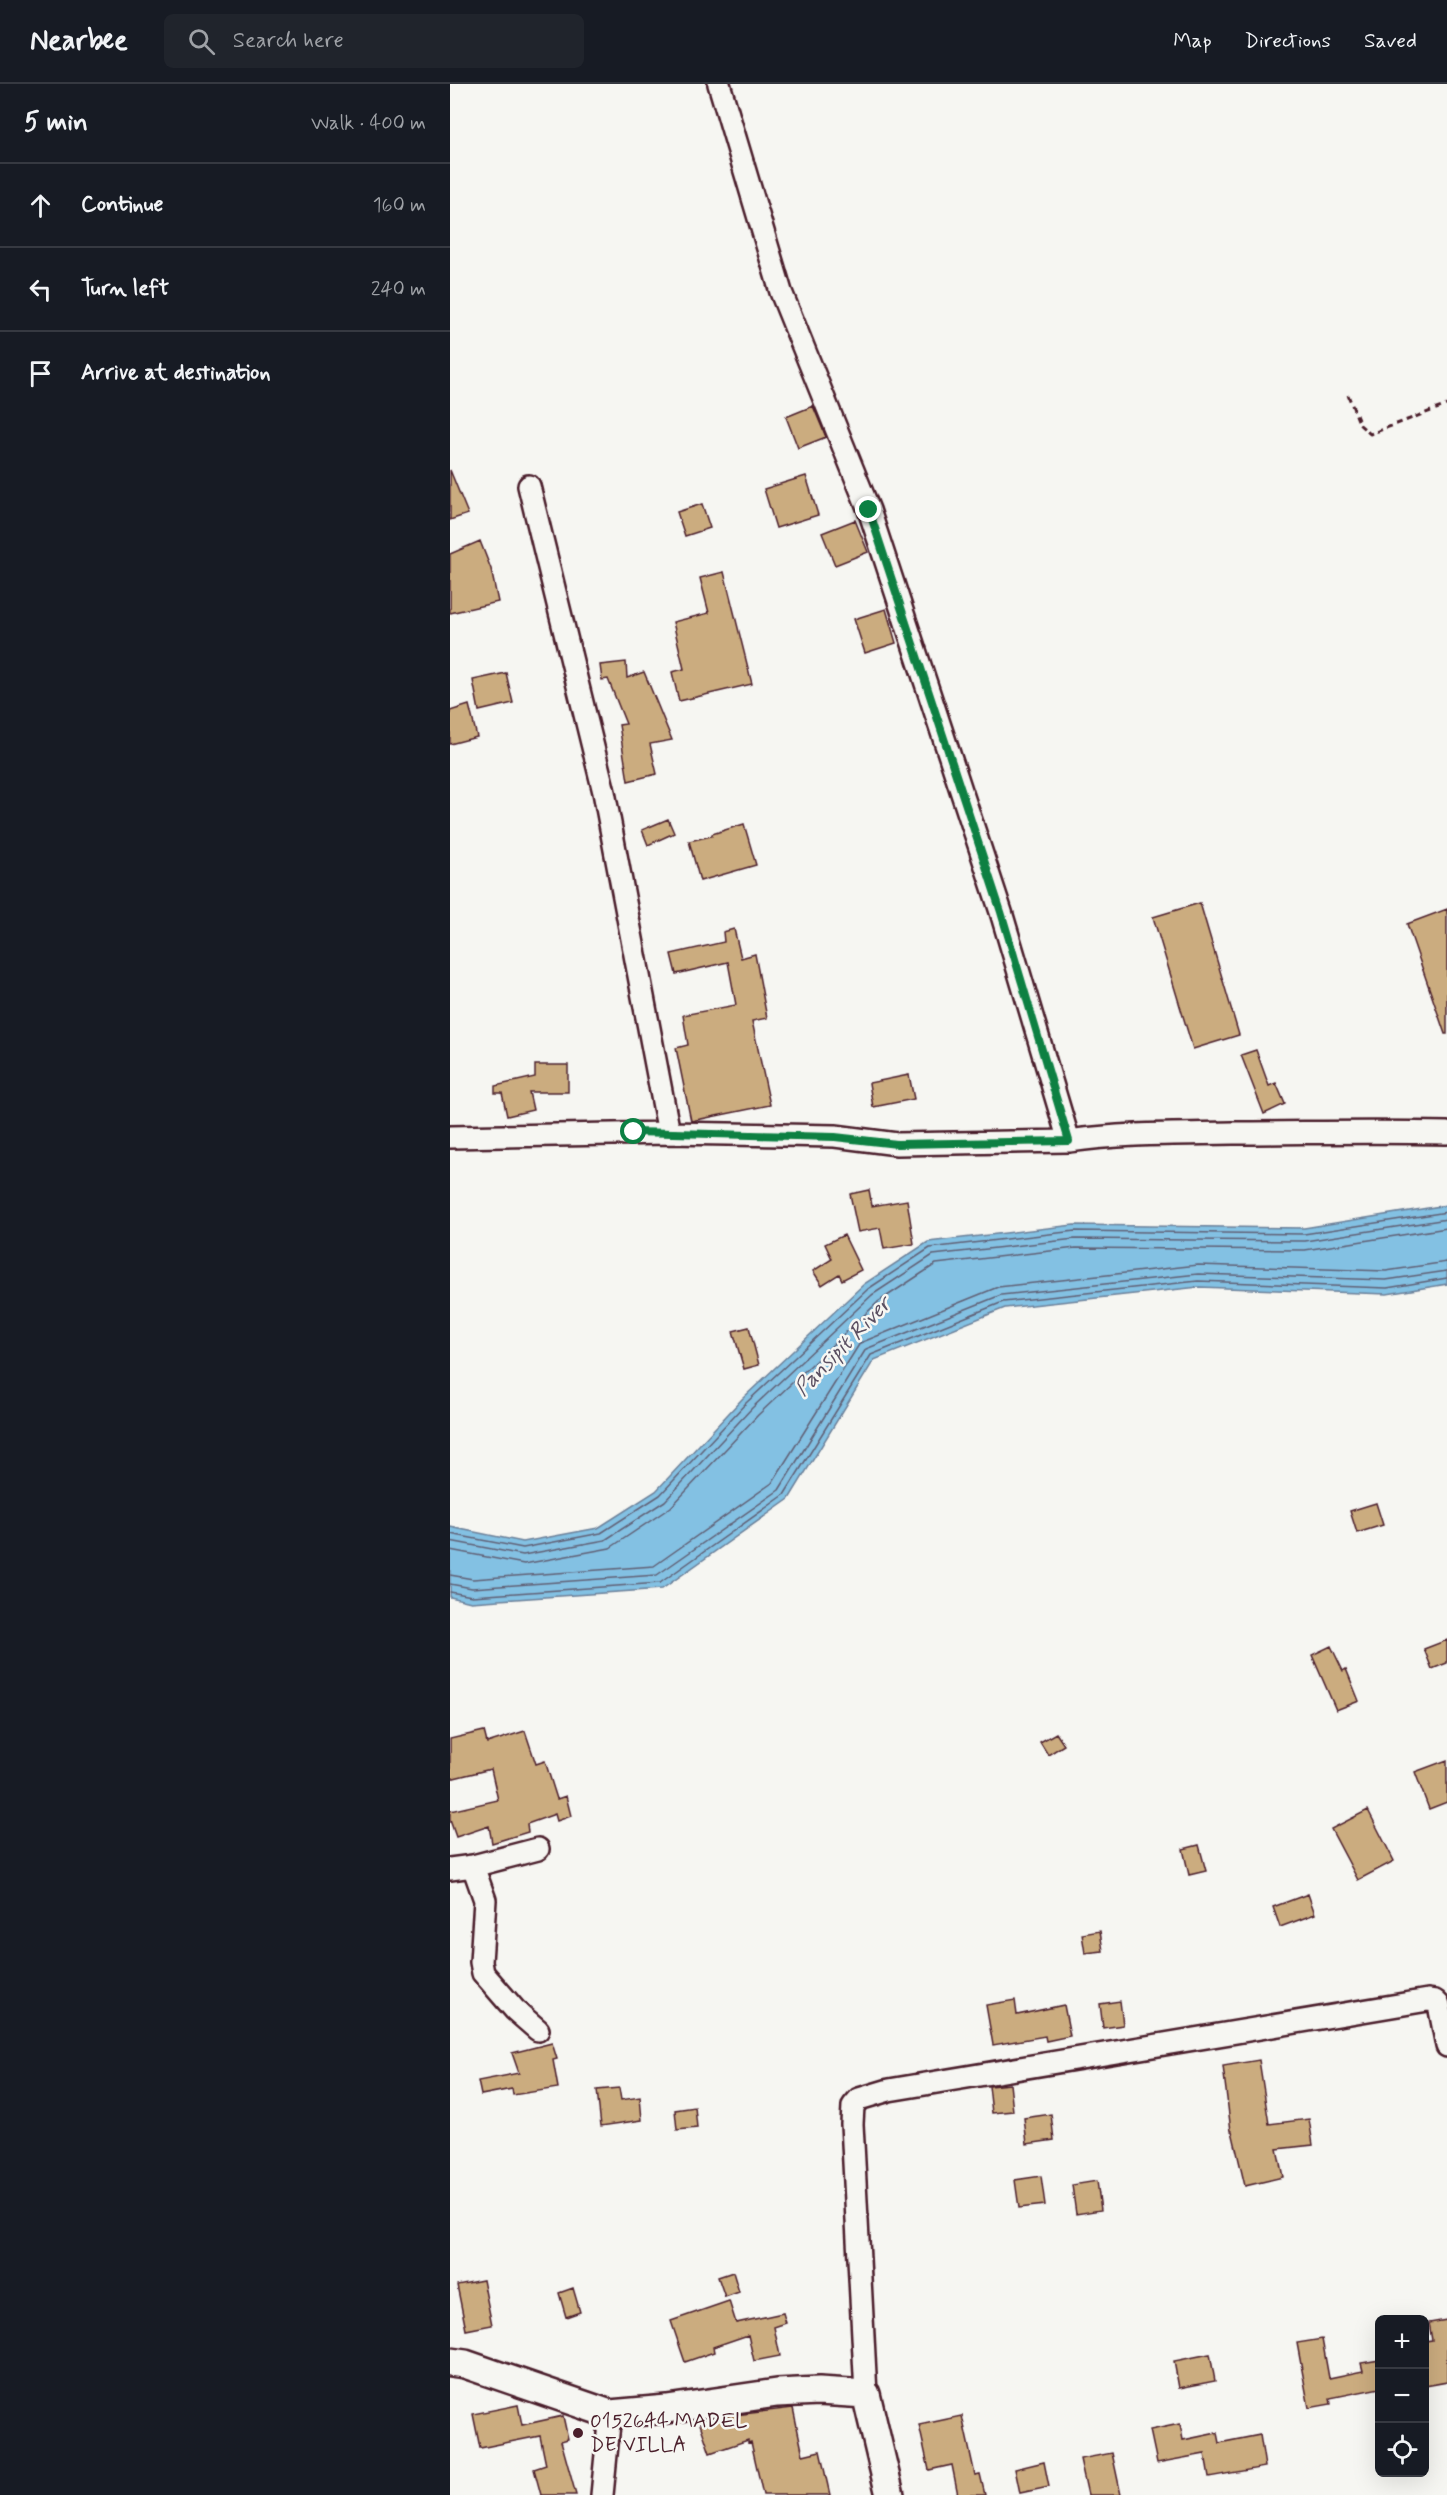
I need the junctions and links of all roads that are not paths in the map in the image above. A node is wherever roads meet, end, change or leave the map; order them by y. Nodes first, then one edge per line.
1 (719, 84) edge
2 (529, 486) dead end
3 (669, 1132) junction
4 (1447, 1133) edge
5 (450, 1137) edge
6 (1069, 1141) junction
7 (538, 1849) dead end
8 (473, 1866) junction
9 (450, 1869) edge
10 (538, 2030) dead end
11 (1447, 2046) edge
12 (450, 2362) edge
13 (866, 2394) junction
14 (610, 2414) junction
15 (602, 2495) edge
16 (890, 2495) edge

1 - 6 street
2 - 3 street
3 - 5 street
3 - 6 street
4 - 6 street
7 - 8 street
8 - 9 street
8 - 10 street
11 - 13 street
12 - 14 street
13 - 14 street
13 - 16 street
14 - 15 street

